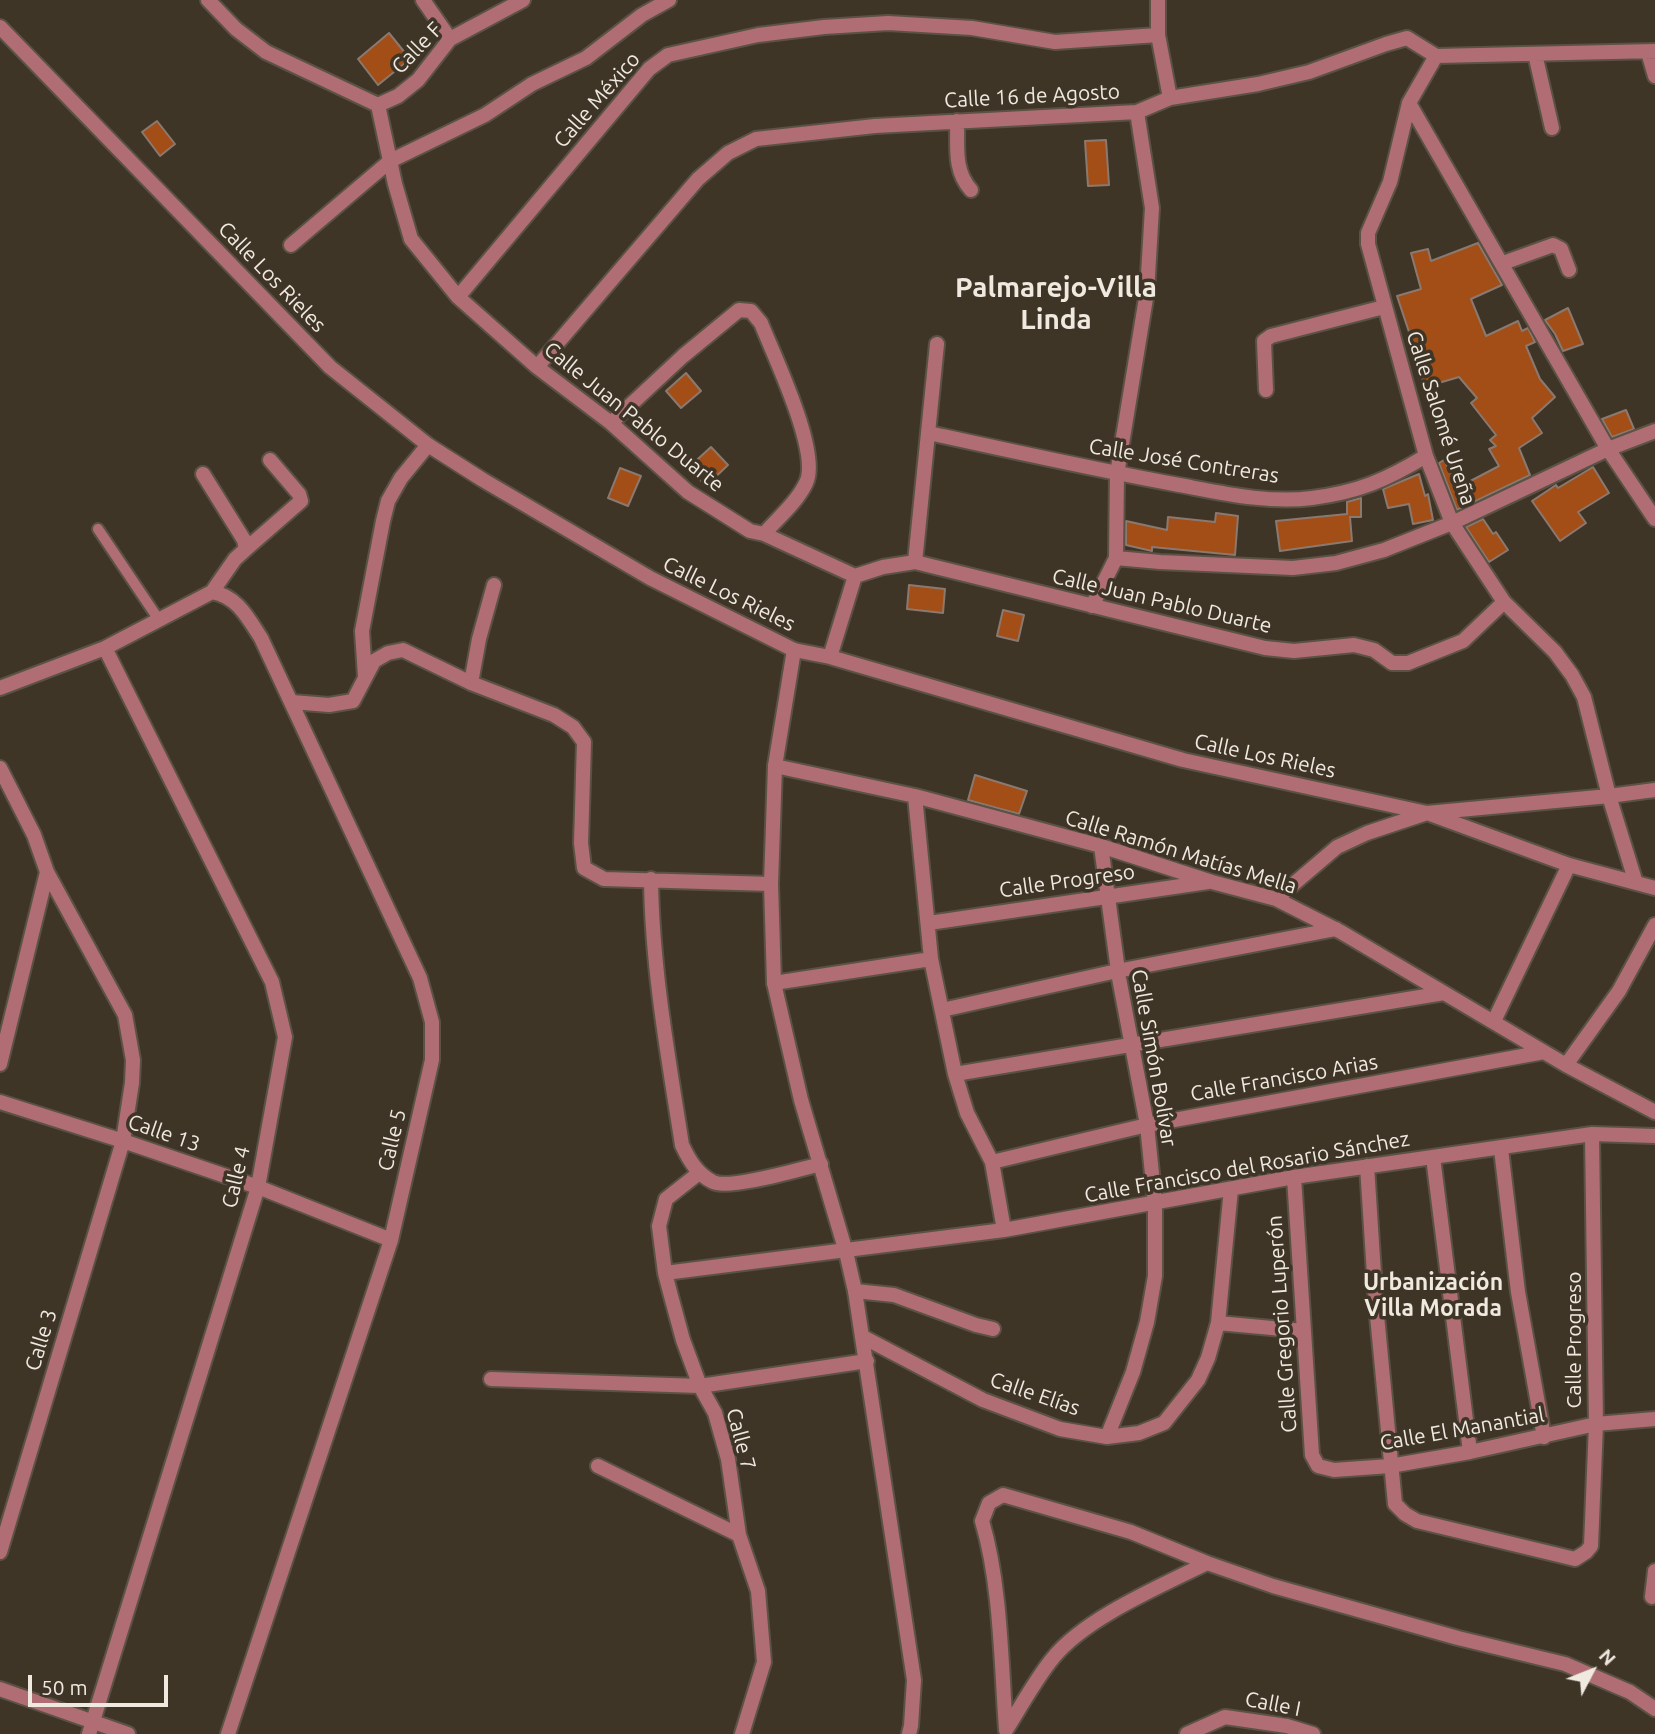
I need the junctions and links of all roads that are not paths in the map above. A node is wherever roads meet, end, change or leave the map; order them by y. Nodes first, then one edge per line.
1 (208, 0) edge
2 (423, 0) edge
3 (523, 0) edge
4 (669, 0) edge
5 (1158, 0) edge
6 (0, 27) edge
7 (1158, 35) junction
8 (450, 39) junction
9 (1651, 51) edge
10 (1535, 54) junction
11 (1436, 56) junction
12 (1655, 76) edge
13 (1170, 98) junction
14 (1409, 103) junction
15 (378, 105) junction
16 (1137, 112) junction
17 (957, 121) junction
18 (1552, 128) dead end
19 (390, 161) junction
20 (971, 190) dead end
21 (291, 245) dead end
22 (1503, 263) junction
23 (1569, 270) dead end
24 (458, 297) junction
25 (1384, 307) junction
26 (937, 344) dead end
27 (537, 367) junction
28 (1266, 390) dead end
29 (611, 423) junction
30 (1655, 431) edge
31 (929, 433) junction
32 (428, 445) junction
33 (1608, 449) junction
34 (1426, 456) junction
35 (270, 460) dead end
36 (203, 474) dead end
37 (1116, 474) junction
38 (1655, 519) edge
39 (1452, 523) junction
40 (98, 529) dead end
41 (764, 534) junction
42 (246, 549) junction
43 (1116, 558) junction
44 (915, 562) junction
45 (855, 576) junction
46 (494, 585) dead end
47 (212, 592) junction
48 (1504, 602) junction
49 (1091, 606) junction
50 (159, 620) junction
51 (105, 649) junction
52 (794, 650) junction
53 (830, 657) junction
54 (365, 676) junction
55 (471, 684) junction
56 (0, 688) edge
57 (292, 702) junction
58 (775, 766) junction
59 (0, 768) edge
60 (1655, 790) edge
61 (915, 796) junction
62 (1609, 796) junction
63 (1427, 813) junction
64 (1101, 846) junction
65 (1569, 865) junction
66 (47, 872) junction
67 (651, 879) junction
68 (1212, 882) junction
69 (1636, 883) junction
70 (771, 884) junction
71 (1655, 888) edge
72 (1106, 897) junction
73 (1276, 899) junction
74 (929, 923) junction
75 (1655, 925) edge
76 (1336, 929) junction
77 (931, 959) junction
78 (1118, 971) junction
79 (774, 983) junction
80 (1444, 993) junction
81 (942, 1010) junction
82 (1494, 1021) junction
83 (1131, 1045) junction
84 (1544, 1052) junction
85 (0, 1064) edge
86 (1566, 1065) junction
87 (955, 1074) junction
88 (0, 1102) edge
89 (1655, 1112) edge
90 (1147, 1125) junction
91 (1592, 1134) junction
92 (1655, 1136) edge
93 (123, 1140) junction
94 (1501, 1149) junction
95 (1433, 1157) junction
96 (992, 1162) junction
97 (821, 1164) junction
98 (1367, 1166) junction
99 (699, 1173) junction
100 (1294, 1177) junction
101 (258, 1187) junction
102 (1231, 1189) junction
103 (1155, 1203) junction
104 (1004, 1230) junction
105 (391, 1240) junction
106 (846, 1252) junction
107 (665, 1273) junction
108 (855, 1290) junction
109 (1218, 1323) junction
110 (993, 1329) dead end
111 (1304, 1331) junction
112 (863, 1337) junction
113 (867, 1361) junction
114 (492, 1379) dead end
115 (700, 1386) junction
116 (1655, 1419) edge
117 (1596, 1424) junction
118 (1107, 1437) junction
119 (1544, 1437) junction
120 (1470, 1452) junction
121 (598, 1466) dead end
122 (1318, 1466) joint
123 (1390, 1466) junction
124 (739, 1535) junction
125 (0, 1552) edge
126 (1207, 1563) junction
127 (1655, 1570) edge
128 (1651, 1597) dead end
129 (0, 1689) edge
130 (1655, 1709) edge
131 (91, 1728) edge
132 (1005, 1732) edge
133 (128, 1734) edge
134 (228, 1734) edge
135 (742, 1734) edge
136 (909, 1734) edge
137 (1187, 1734) edge
138 (1313, 1734) edge

1 - 15 street
2 - 8 street
3 - 8 street, Calle F
4 - 19 street
5 - 7 street
6 - 32 street, Calle Los Rieles
7 - 13 street
7 - 24 street, Calle México
8 - 15 street, Calle F
9 - 10 street
9 - 12 street
10 - 11 street
10 - 18 street
11 - 13 street, Calle 16 de Agosto
11 - 14 street, Calle Salomé Ureña
13 - 16 street, Calle 16 de Agosto
14 - 22 street
14 - 25 street, Calle Salomé Ureña
15 - 19 street, Calle Juan Pablo Duarte
16 - 17 street, Calle 16 de Agosto
16 - 37 street
17 - 20 street
17 - 27 street, Calle 16 de Agosto
19 - 21 street
19 - 24 street, Calle Juan Pablo Duarte
22 - 23 street
22 - 33 street
24 - 27 street, Calle Juan Pablo Duarte
25 - 28 street
25 - 34 street, Calle Salomé Ureña
26 - 31 street
27 - 29 street, Calle Juan Pablo Duarte
29 - 41 street, Calle Juan Pablo Duarte
29 - 41 street
30 - 33 street
31 - 37 street, Calle José Contreras
31 - 44 street
32 - 52 street, Calle Los Rieles
32 - 54 street
33 - 38 street
33 - 39 street
34 - 37 street, Calle José Contreras
34 - 39 street, Calle Salomé Ureña
35 - 42 street
36 - 42 street
37 - 43 street
39 - 43 street
39 - 48 street, Calle Salomé Ureña
40 - 50 lane
41 - 45 street, Calle Juan Pablo Duarte
42 - 47 street
43 - 49 street
44 - 45 street, Calle Juan Pablo Duarte
44 - 49 street, Calle Juan Pablo Duarte
45 - 53 street
46 - 55 street
47 - 50 street
47 - 57 street, Calle 5
48 - 49 street, Calle Juan Pablo Duarte
48 - 62 street, Calle Salomé Ureña
50 - 51 street
51 - 56 street
51 - 101 street, Calle 4
52 - 53 street, Calle Los Rieles
52 - 58 street
53 - 63 street, Calle Los Rieles
54 - 55 street
54 - 57 street
55 - 67 street
57 - 105 street, Calle 5
58 - 61 street, Calle Ramón Matías Mella
58 - 70 street
59 - 66 street, Calle 3
60 - 62 street
61 - 64 street, Calle Ramón Matías Mella
61 - 74 street
62 - 63 street
62 - 69 street, Calle Salomé Ureña
63 - 65 street, Calle Los Rieles
63 - 73 street
64 - 68 street, Calle Ramón Matías Mella
64 - 72 street, Calle Simón Bolívar
65 - 69 street, Calle Los Rieles
65 - 82 street
66 - 85 street
66 - 93 street, Calle 3
67 - 70 street
67 - 99 street
68 - 72 street, Calle Progreso
68 - 73 street, Calle Ramón Matías Mella
69 - 71 street, Calle Los Rieles
70 - 79 street
72 - 74 street, Calle Progreso
72 - 78 street, Calle Simón Bolívar
73 - 76 street, Calle Ramón Matías Mella
74 - 77 street
75 - 86 street
76 - 78 street
76 - 80 street, Calle Ramón Matías Mella
77 - 79 street
77 - 81 street
78 - 81 street
78 - 83 street, Calle Simón Bolívar
79 - 97 street
80 - 82 street, Calle Ramón Matías Mella
80 - 83 street
81 - 87 street
82 - 84 street, Calle Ramón Matías Mella
83 - 87 street
83 - 90 street, Calle Simón Bolívar
84 - 86 street, Calle Ramón Matías Mella
84 - 90 street, Calle Francisco Arias
86 - 89 street, Calle Ramón Matías Mella
87 - 96 street
88 - 93 street, Calle 13
90 - 96 street, Calle Francisco Arias
90 - 103 street, Calle Simón Bolívar
91 - 92 street, Calle Francisco del Rosario Sánchez
91 - 94 street, Calle Francisco del Rosario Sánchez
91 - 117 street, Calle Progreso
93 - 101 street, Calle 13
93 - 125 street, Calle 3
94 - 95 street, Calle Francisco del Rosario Sánchez
94 - 119 street
95 - 98 street, Calle Francisco del Rosario Sánchez
95 - 120 street
96 - 104 street
97 - 99 street
97 - 106 street
98 - 100 street, Calle Francisco del Rosario Sánchez
98 - 123 street
99 - 107 street, Calle 7
100 - 102 street, Calle Francisco del Rosario Sánchez
100 - 111 street, Calle Gregorio Luperón
101 - 105 street, Calle 13
101 - 131 street, Calle 4
102 - 103 street, Calle Francisco del Rosario Sánchez
102 - 109 street, Calle Elías
103 - 104 street, Calle Francisco del Rosario Sánchez
103 - 118 street, Calle Simón Bolívar
104 - 106 street, Calle Francisco del Rosario Sánchez
105 - 134 street, Calle 5
106 - 107 street, Calle Francisco del Rosario Sánchez
106 - 108 street
107 - 115 street, Calle 7
108 - 110 street
108 - 112 street
109 - 111 street
109 - 118 street, Calle Elías
111 - 122 street, Calle Gregorio Luperón
112 - 113 street
112 - 118 street, Calle Elías
113 - 115 street
113 - 136 street
114 - 115 street
115 - 124 street, Calle 7
116 - 117 street, Calle El Manantial
117 - 119 street, Calle El Manantial
117 - 123 street, Calle Progreso
119 - 120 street, Calle El Manantial
120 - 123 street, Calle El Manantial
121 - 124 street
122 - 123 street, Calle El Manantial
124 - 135 street, Calle 7
126 - 130 street
126 - 132 street
126 - 132 street
127 - 128 street
129 - 131 street
131 - 133 street
137 - 138 street, Calle I

